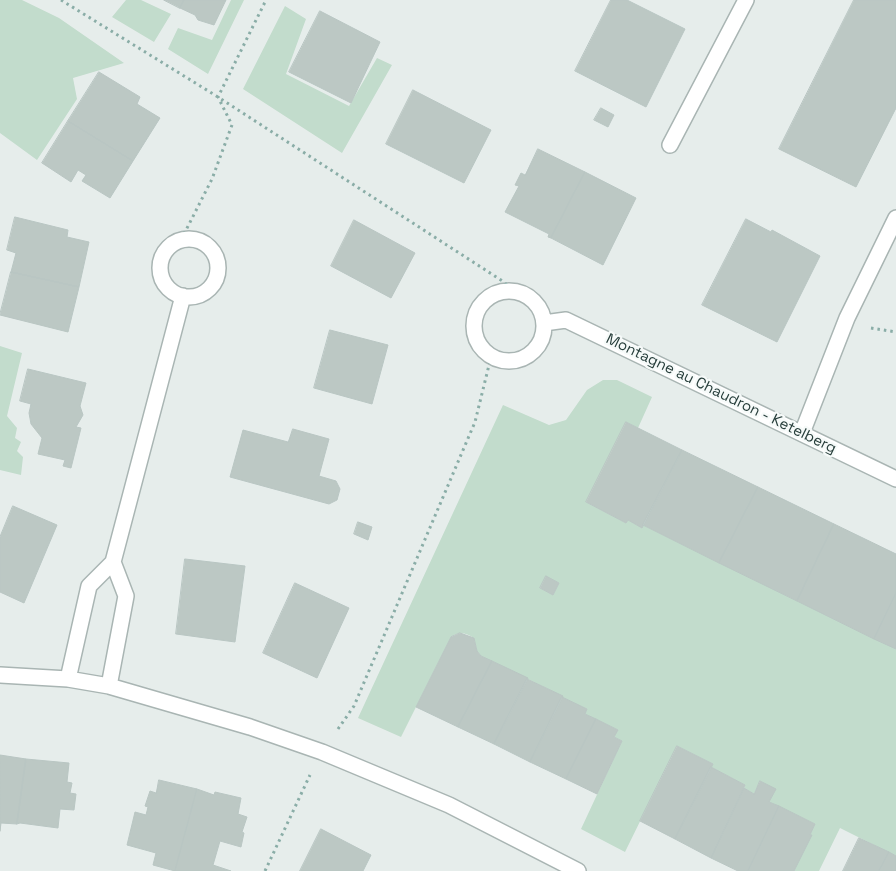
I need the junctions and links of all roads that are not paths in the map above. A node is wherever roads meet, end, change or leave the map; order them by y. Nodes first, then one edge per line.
1 (746, 0) edge
2 (670, 145) dead end
3 (896, 218) edge
4 (183, 296) junction
5 (544, 323) junction
6 (802, 433) junction
7 (896, 479) edge
8 (113, 562) junction
9 (0, 675) edge
10 (68, 679) junction
11 (109, 686) junction
12 (578, 871) edge

1 - 2 street
3 - 6 street
4 - 4 street
4 - 8 street
5 - 5 street
5 - 6 street, Montagne au Chaudron - Ketelberg
6 - 7 street, Montagne au Chaudron - Ketelberg
8 - 10 street
8 - 11 street
9 - 10 street
10 - 11 street
11 - 12 street

